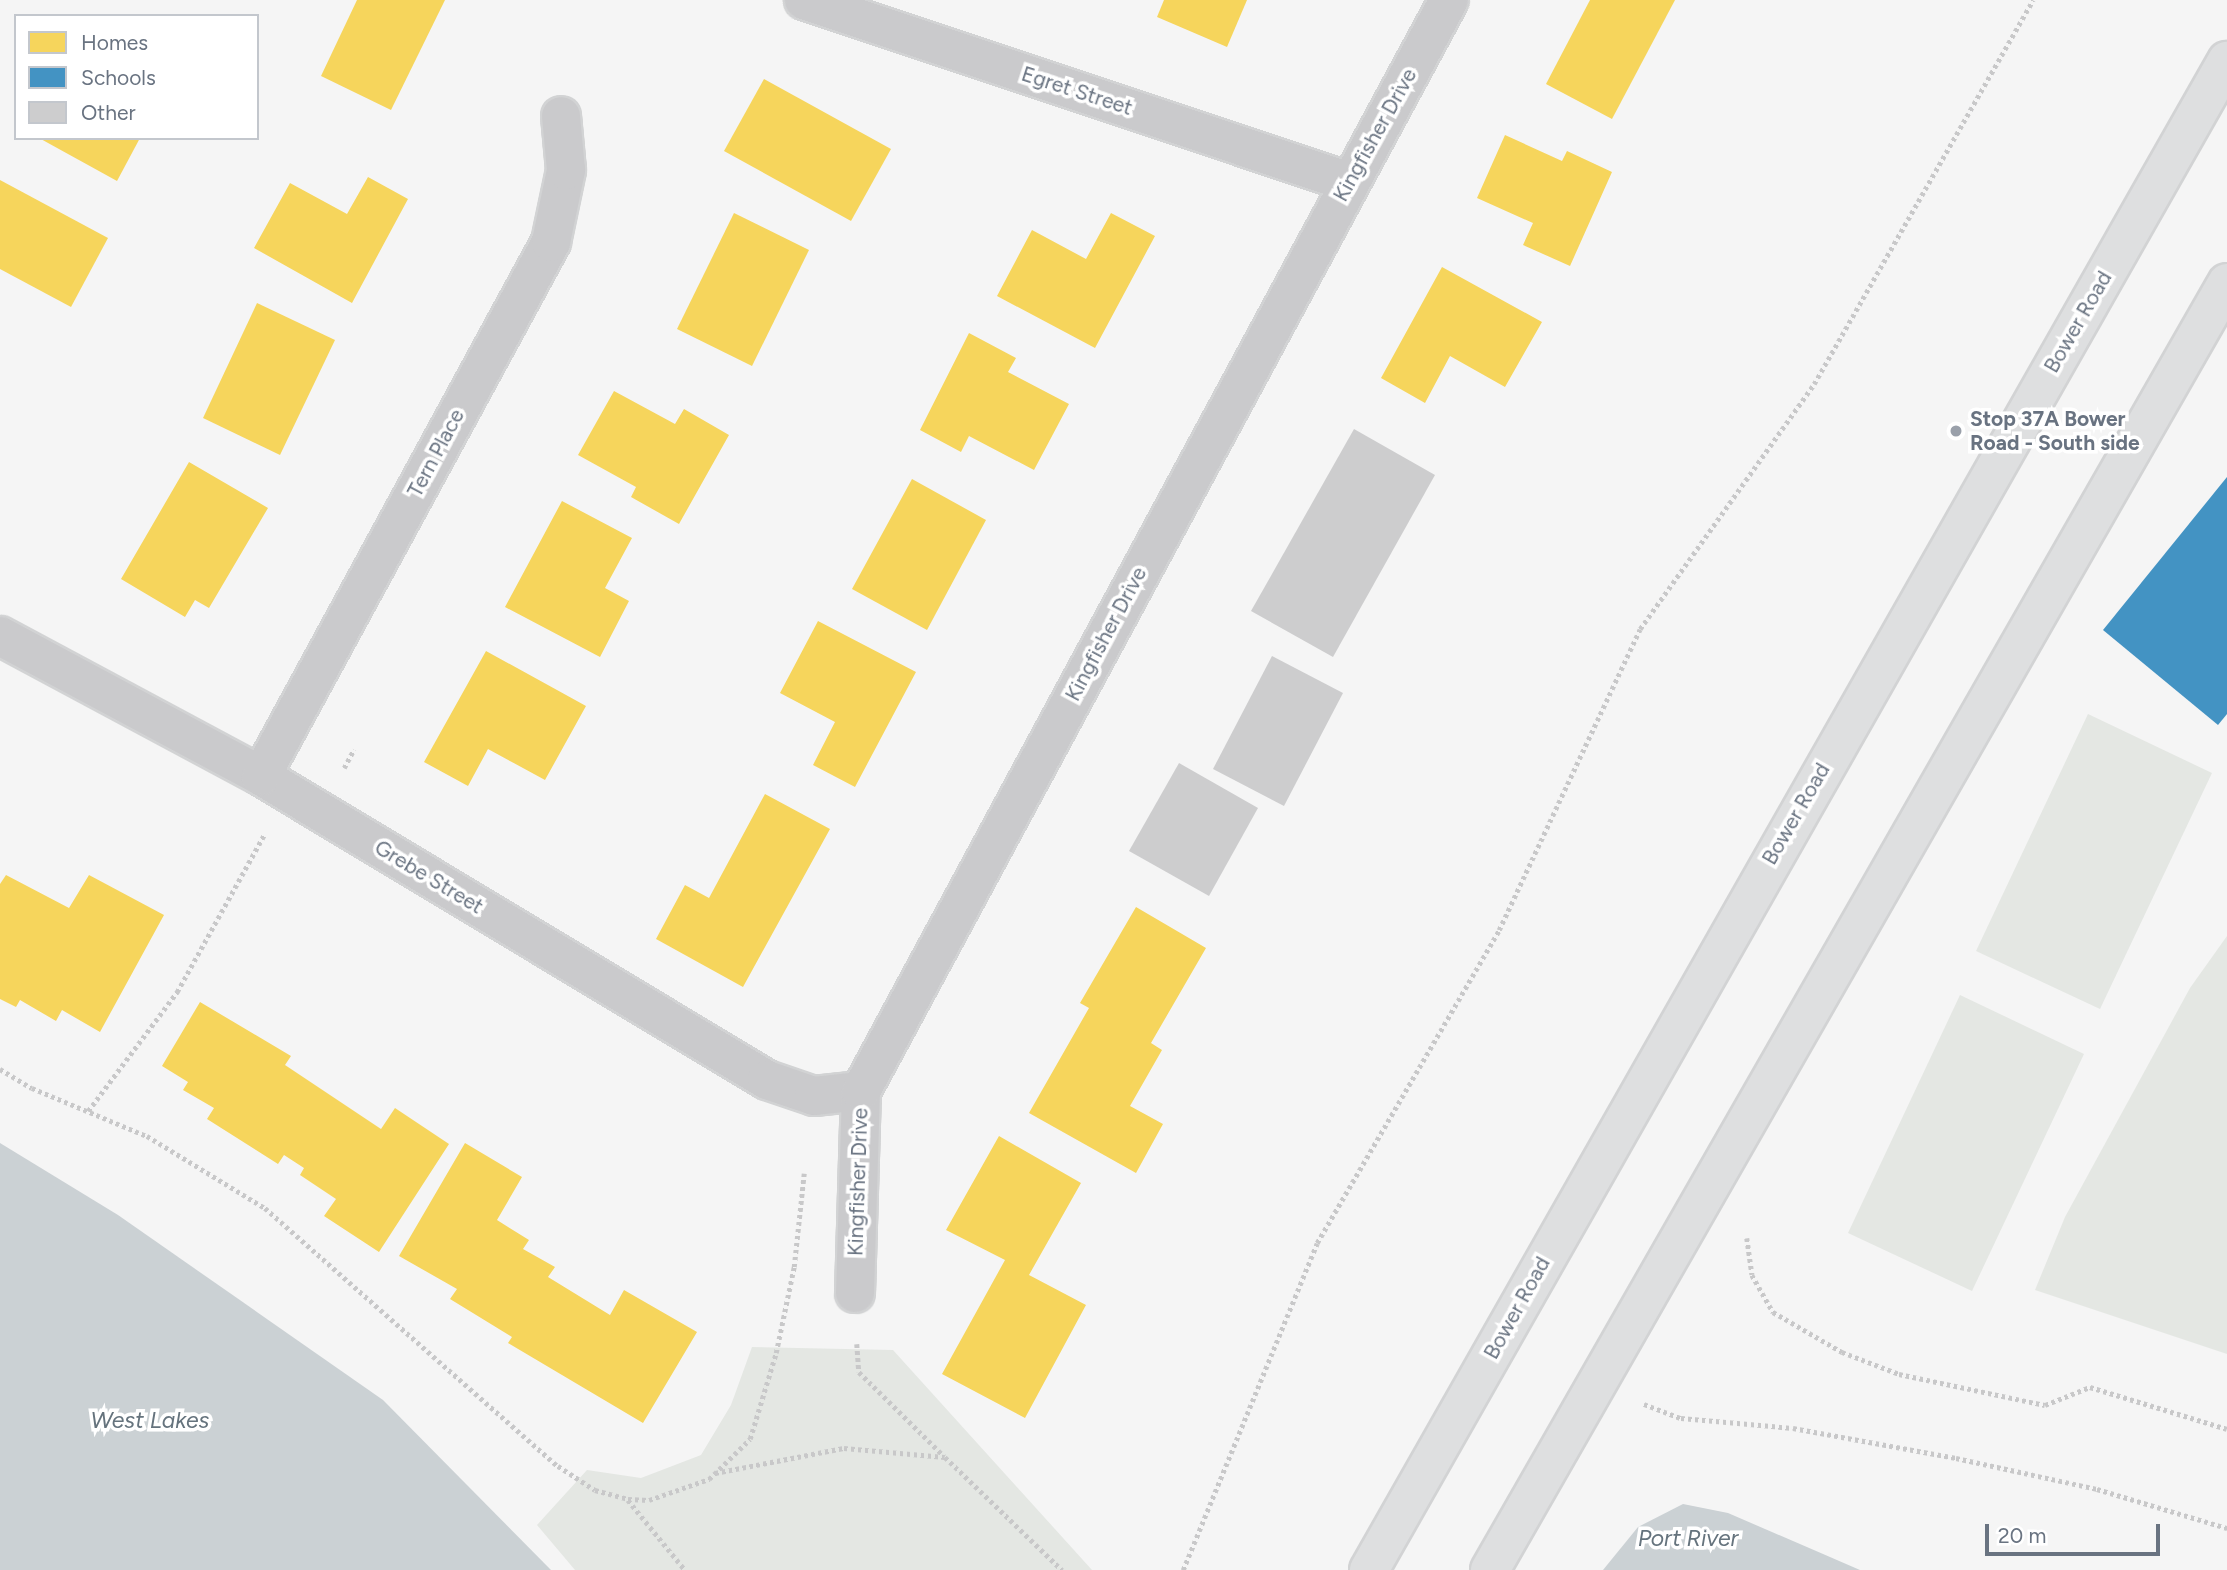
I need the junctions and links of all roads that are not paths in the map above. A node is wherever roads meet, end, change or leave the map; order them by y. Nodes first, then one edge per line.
1 (804, 0) edge
2 (1449, 0) edge
3 (2227, 61) edge
4 (561, 117) dead end
5 (1349, 182) junction
6 (2227, 283) edge
7 (0, 636) edge
8 (261, 776) junction
9 (861, 1091) junction
10 (855, 1293) road end
11 (1369, 1570) edge
12 (1490, 1570) edge

1 - 5 street, Egret Street
2 - 5 street, Kingfisher Drive
3 - 11 main road, Bower Road
4 - 8 street, Tern Place
5 - 9 street, Kingfisher Drive
6 - 12 main road
7 - 8 street, Grebe Street
8 - 9 street, Grebe Street
9 - 10 street, Kingfisher Drive

